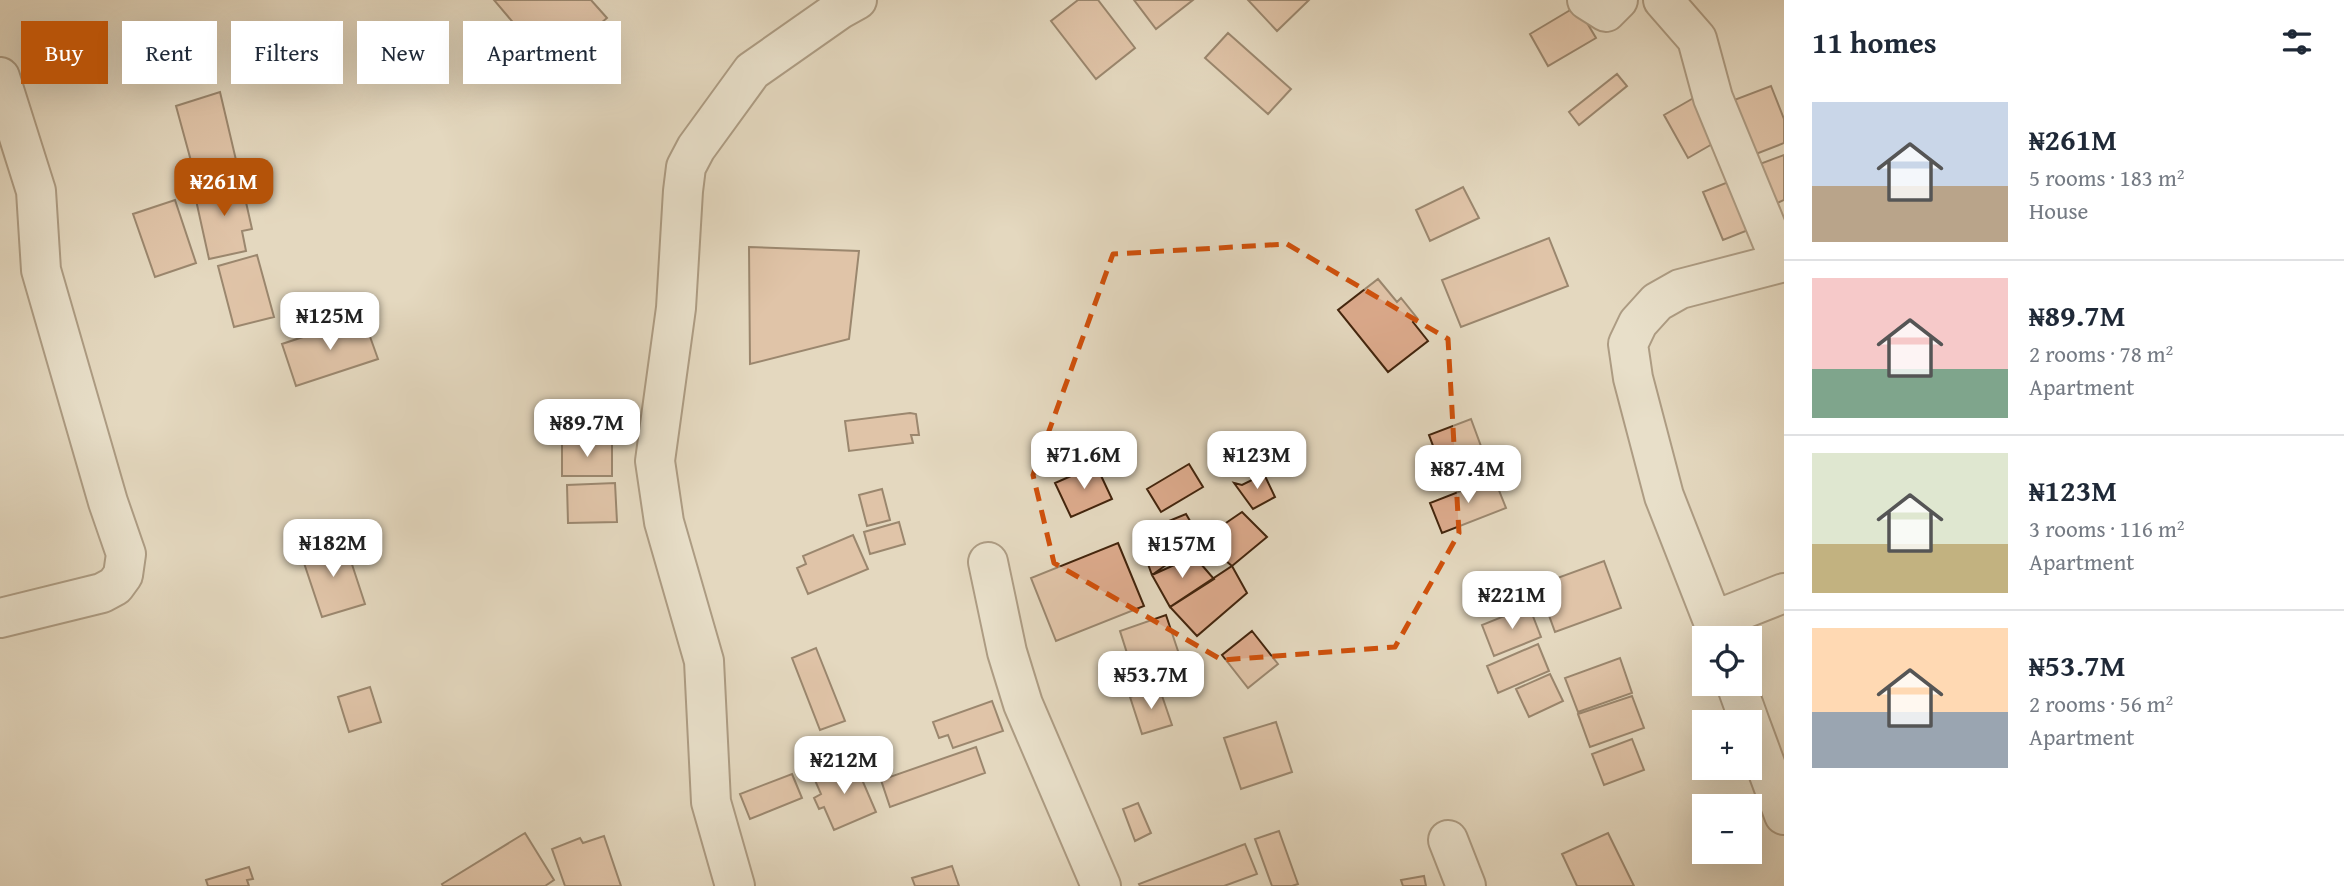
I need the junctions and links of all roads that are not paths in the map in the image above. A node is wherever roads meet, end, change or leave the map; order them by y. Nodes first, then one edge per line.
1 (858, 0) edge
2 (1587, 0) edge
3 (1618, 0) edge
4 (1663, 0) edge
5 (0, 77) edge
6 (1782, 263) edge
7 (988, 562) dead end
8 (1784, 593) edge
9 (0, 618) edge
10 (1714, 626) edge
11 (1723, 626) edge
12 (1762, 756) edge
13 (1784, 816) edge
14 (1448, 840) dead end
15 (735, 886) edge
16 (1101, 886) edge
17 (1466, 886) edge

1 - 15 street
2 - 3 street
4 - 6 street
5 - 9 street
6 - 10 street
7 - 16 street
8 - 11 street
12 - 13 street
14 - 17 street

